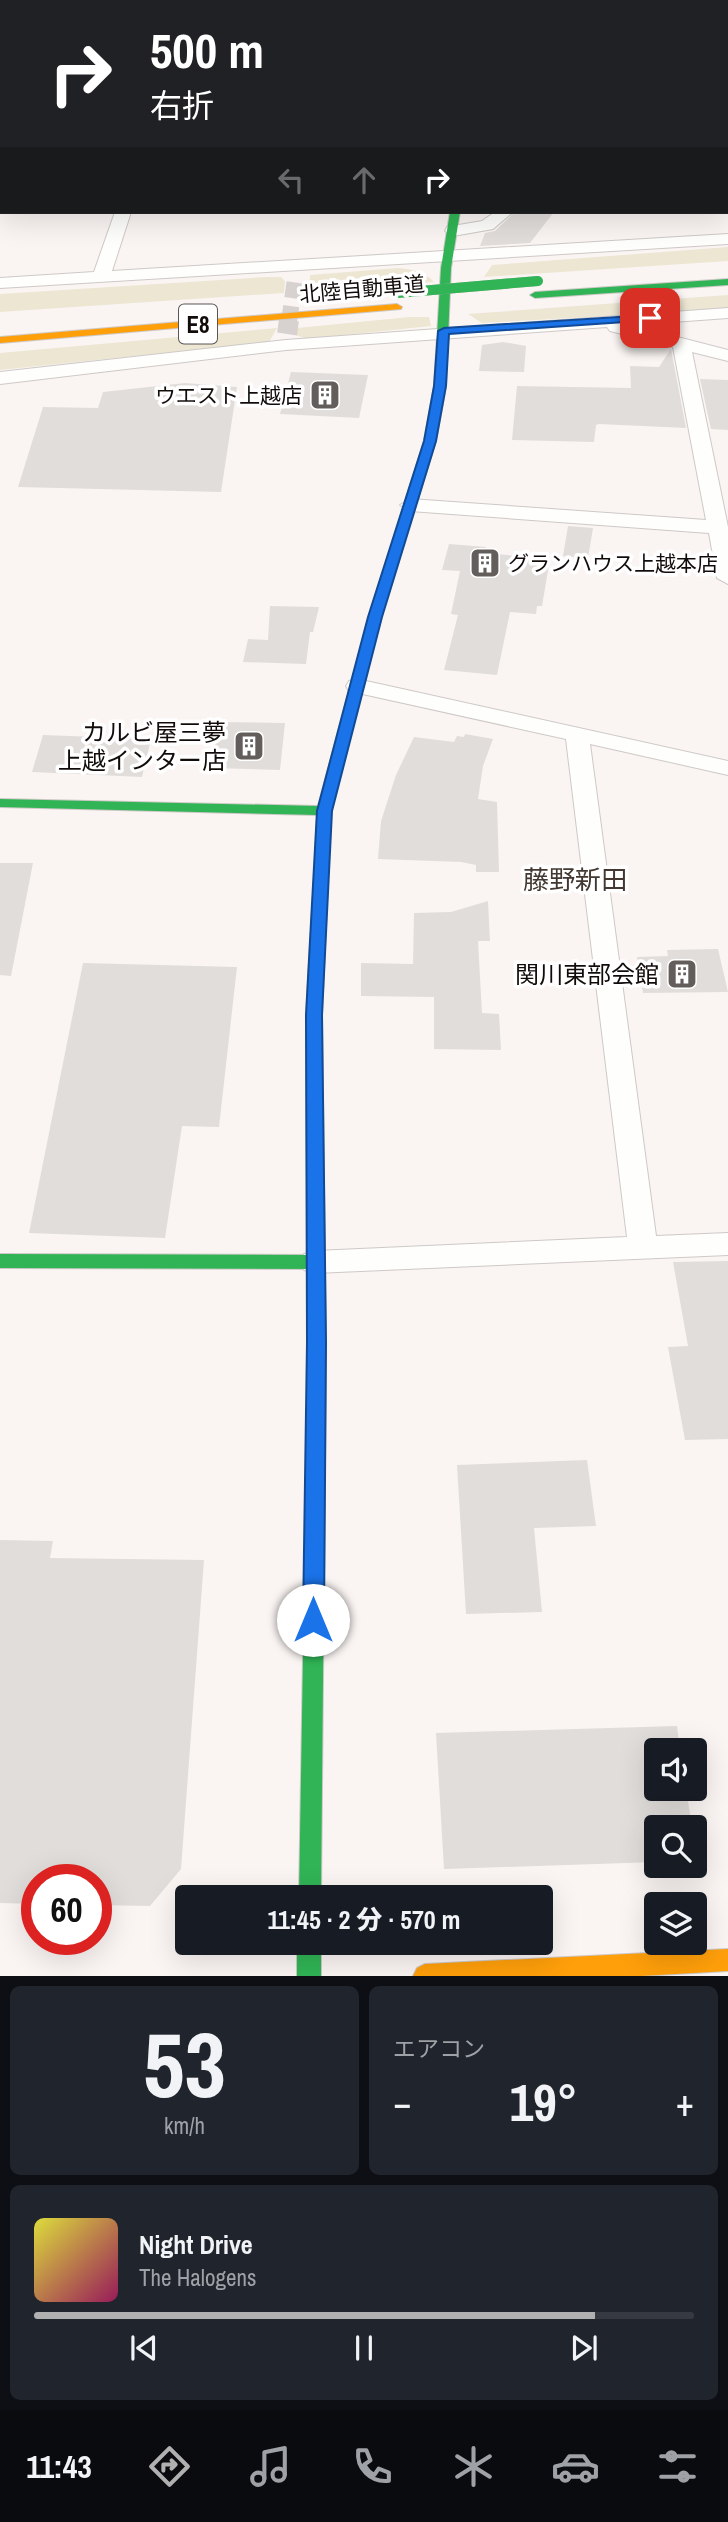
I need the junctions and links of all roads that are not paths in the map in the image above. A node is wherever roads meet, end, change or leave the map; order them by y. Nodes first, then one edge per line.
1 (121, 214) edge
2 (455, 214) edge
3 (502, 214) edge
4 (453, 230) junction
5 (728, 239) edge
6 (448, 257) junction
7 (728, 268) edge
8 (101, 278) junction
9 (728, 282) edge
10 (0, 283) edge
11 (536, 288) junction
12 (397, 300) junction
13 (728, 313) edge
14 (598, 321) junction
15 (0, 324) edge
16 (444, 331) junction
17 (0, 340) edge
18 (682, 346) junction
19 (728, 356) edge
20 (0, 378) edge
21 (410, 505) junction
22 (716, 527) junction
23 (728, 578) edge
24 (357, 687) junction
25 (577, 734) junction
26 (728, 768) edge
27 (0, 803) edge
28 (324, 811) junction
29 (728, 1244) edge
30 (643, 1248) junction
31 (0, 1261) edge
32 (315, 1262) junction
33 (310, 1885) edge
34 (309, 1955) edge
35 (728, 1960) edge
36 (309, 1976) edge
37 (425, 1976) edge

1 - 8 street
2 - 4 main road
3 - 4 street
4 - 6 main road
5 - 6 street
6 - 8 street
6 - 16 main road
7 - 11 main road, 北陸自動車道 / E8
8 - 10 street
9 - 11 main road, 北陸自動車道 / E8
11 - 12 main road, 北陸自動車道 / E8
12 - 15 main road, 北陸自動車道 / E8
12 - 17 main road, 北陸自動車道 / E8
13 - 14 street
14 - 16 street
14 - 18 street
16 - 20 street
16 - 21 main road
18 - 19 street
18 - 22 street
21 - 22 street
21 - 24 main road
22 - 23 street
24 - 25 street
24 - 28 main road
25 - 26 street
25 - 30 street
27 - 28 main road
28 - 32 main road
29 - 30 street
30 - 32 street
31 - 32 main road
32 - 33 main road
34 - 36 main road
35 - 37 main road

